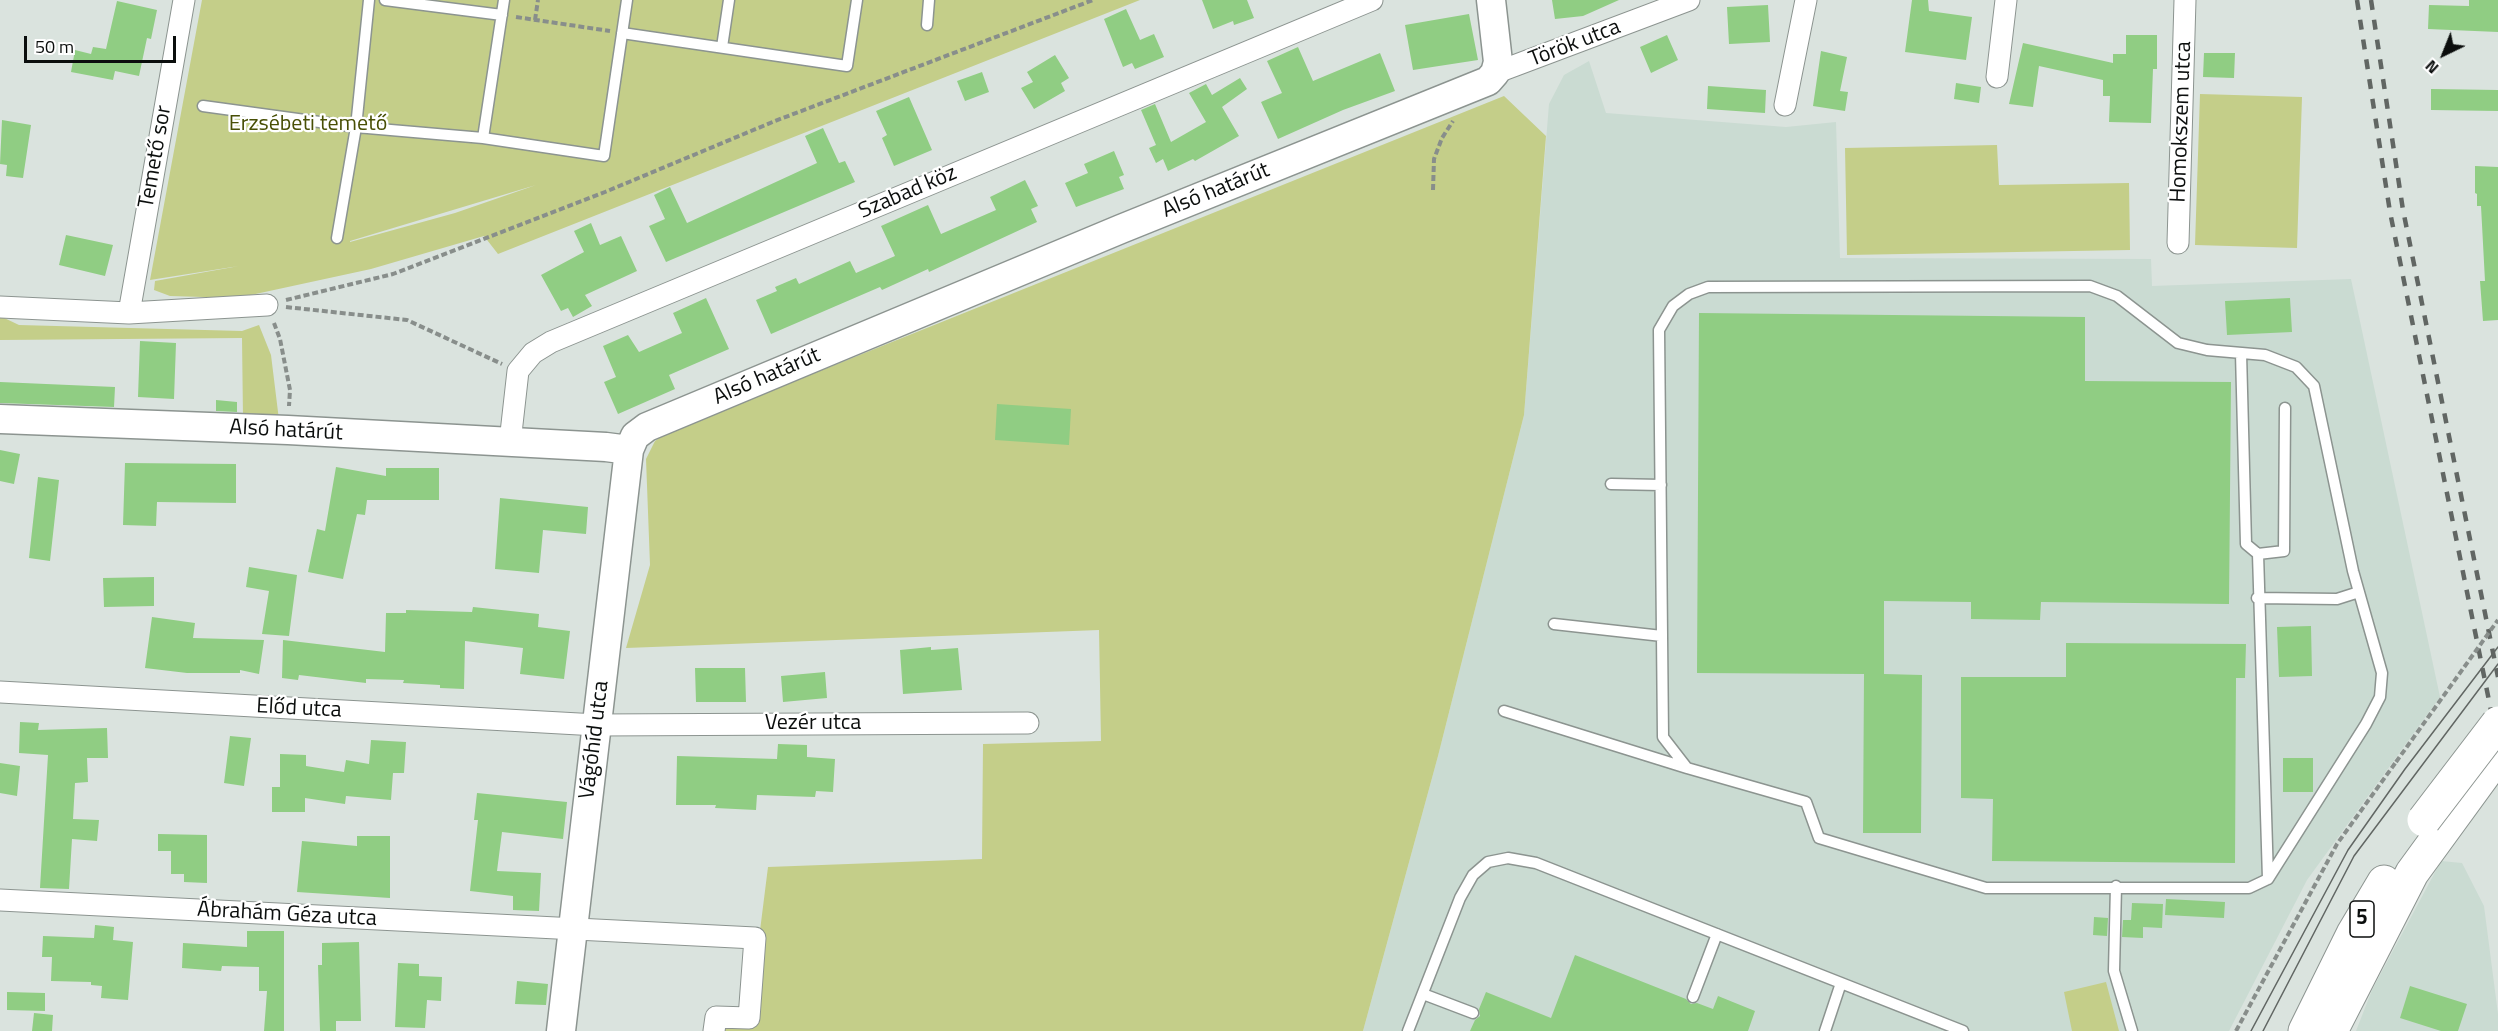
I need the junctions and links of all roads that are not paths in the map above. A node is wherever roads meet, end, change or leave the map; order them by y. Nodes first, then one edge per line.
1 (184, 0) edge
2 (369, 0) edge
3 (385, 0) edge
4 (504, 0) edge
5 (627, 0) edge
6 (729, 0) edge
7 (857, 0) edge
8 (929, 0) edge
9 (1372, 0) edge
10 (1491, 0) edge
11 (1689, 0) edge
12 (1806, 0) edge
13 (2006, 0) edge
14 (2185, 0) edge
15 (502, 15) junction
16 (927, 25) dead end
17 (622, 33) junction
18 (722, 47) junction
19 (1495, 73) junction
20 (1997, 76) dead end
21 (1785, 105) dead end
22 (203, 106) dead end
23 (356, 127) junction
24 (483, 138) junction
25 (337, 238) dead end
26 (2178, 243) dead end
27 (267, 305) road end
28 (0, 307) edge
29 (129, 313) junction
30 (2241, 353) junction
31 (2285, 408) dead end
32 (0, 419) edge
33 (510, 442) junction
34 (629, 450) junction
35 (1611, 484) dead end
36 (1661, 485) junction
37 (2258, 554) junction
38 (2359, 592) junction
39 (2257, 598) junction
40 (1554, 624) dead end
41 (1662, 636) junction
42 (0, 692) edge
43 (1504, 711) dead end
44 (1028, 723) dead end
45 (2498, 723) edge
46 (597, 725) junction
47 (2498, 755) edge
48 (1687, 768) junction
49 (2432, 825) junction
50 (2268, 879) junction
51 (2115, 886) junction
52 (0, 900) edge
53 (573, 929) junction
54 (1717, 934) junction
55 (1841, 983) junction
56 (1423, 994) junction
57 (1693, 997) dead end
58 (1473, 1012) dead end
59 (2311, 1029) edge
60 (561, 1031) edge
61 (714, 1031) edge
62 (1408, 1031) edge
63 (1825, 1031) edge
64 (1963, 1031) edge
65 (2134, 1031) edge

1 - 29 street, Temető sor
2 - 23 lane
3 - 15 lane
4 - 15 lane
5 - 17 lane
6 - 18 lane
7 - 18 lane
8 - 16 lane
9 - 33 street, Szabad köz
10 - 19 street
11 - 19 street, Török utca
12 - 21 street
13 - 20 street
14 - 26 street, Homokszem utca
15 - 24 lane
17 - 18 lane
17 - 24 lane
19 - 34 street, Alsó határút
22 - 23 lane
23 - 24 lane
23 - 25 lane
27 - 29 street
28 - 29 street
30 - 36 lane
30 - 37 lane
30 - 38 lane
31 - 37 lane
32 - 33 street, Alsó határút
33 - 34 street, Alsó határút
34 - 46 street, Vágóhíd utca
35 - 36 lane
36 - 41 lane
37 - 39 lane
38 - 39 lane
38 - 50 lane
39 - 50 lane
40 - 41 lane
41 - 48 lane
42 - 46 street, Előd utca
43 - 48 lane
44 - 46 street, Vezér utca
45 - 49 main road, 5, bridge
46 - 53 street, Vágóhíd utca
47 - 49 main road, 5
48 - 51 lane
49 - 59 main road, 5
50 - 51 lane
51 - 65 lane
52 - 53 street, Ábrahám Géza utca
53 - 60 street, Vágóhíd utca
53 - 61 street, Ábrahám Géza utca
54 - 55 lane
54 - 56 lane
54 - 57 lane
55 - 63 lane
55 - 64 lane
56 - 58 lane
56 - 62 lane

